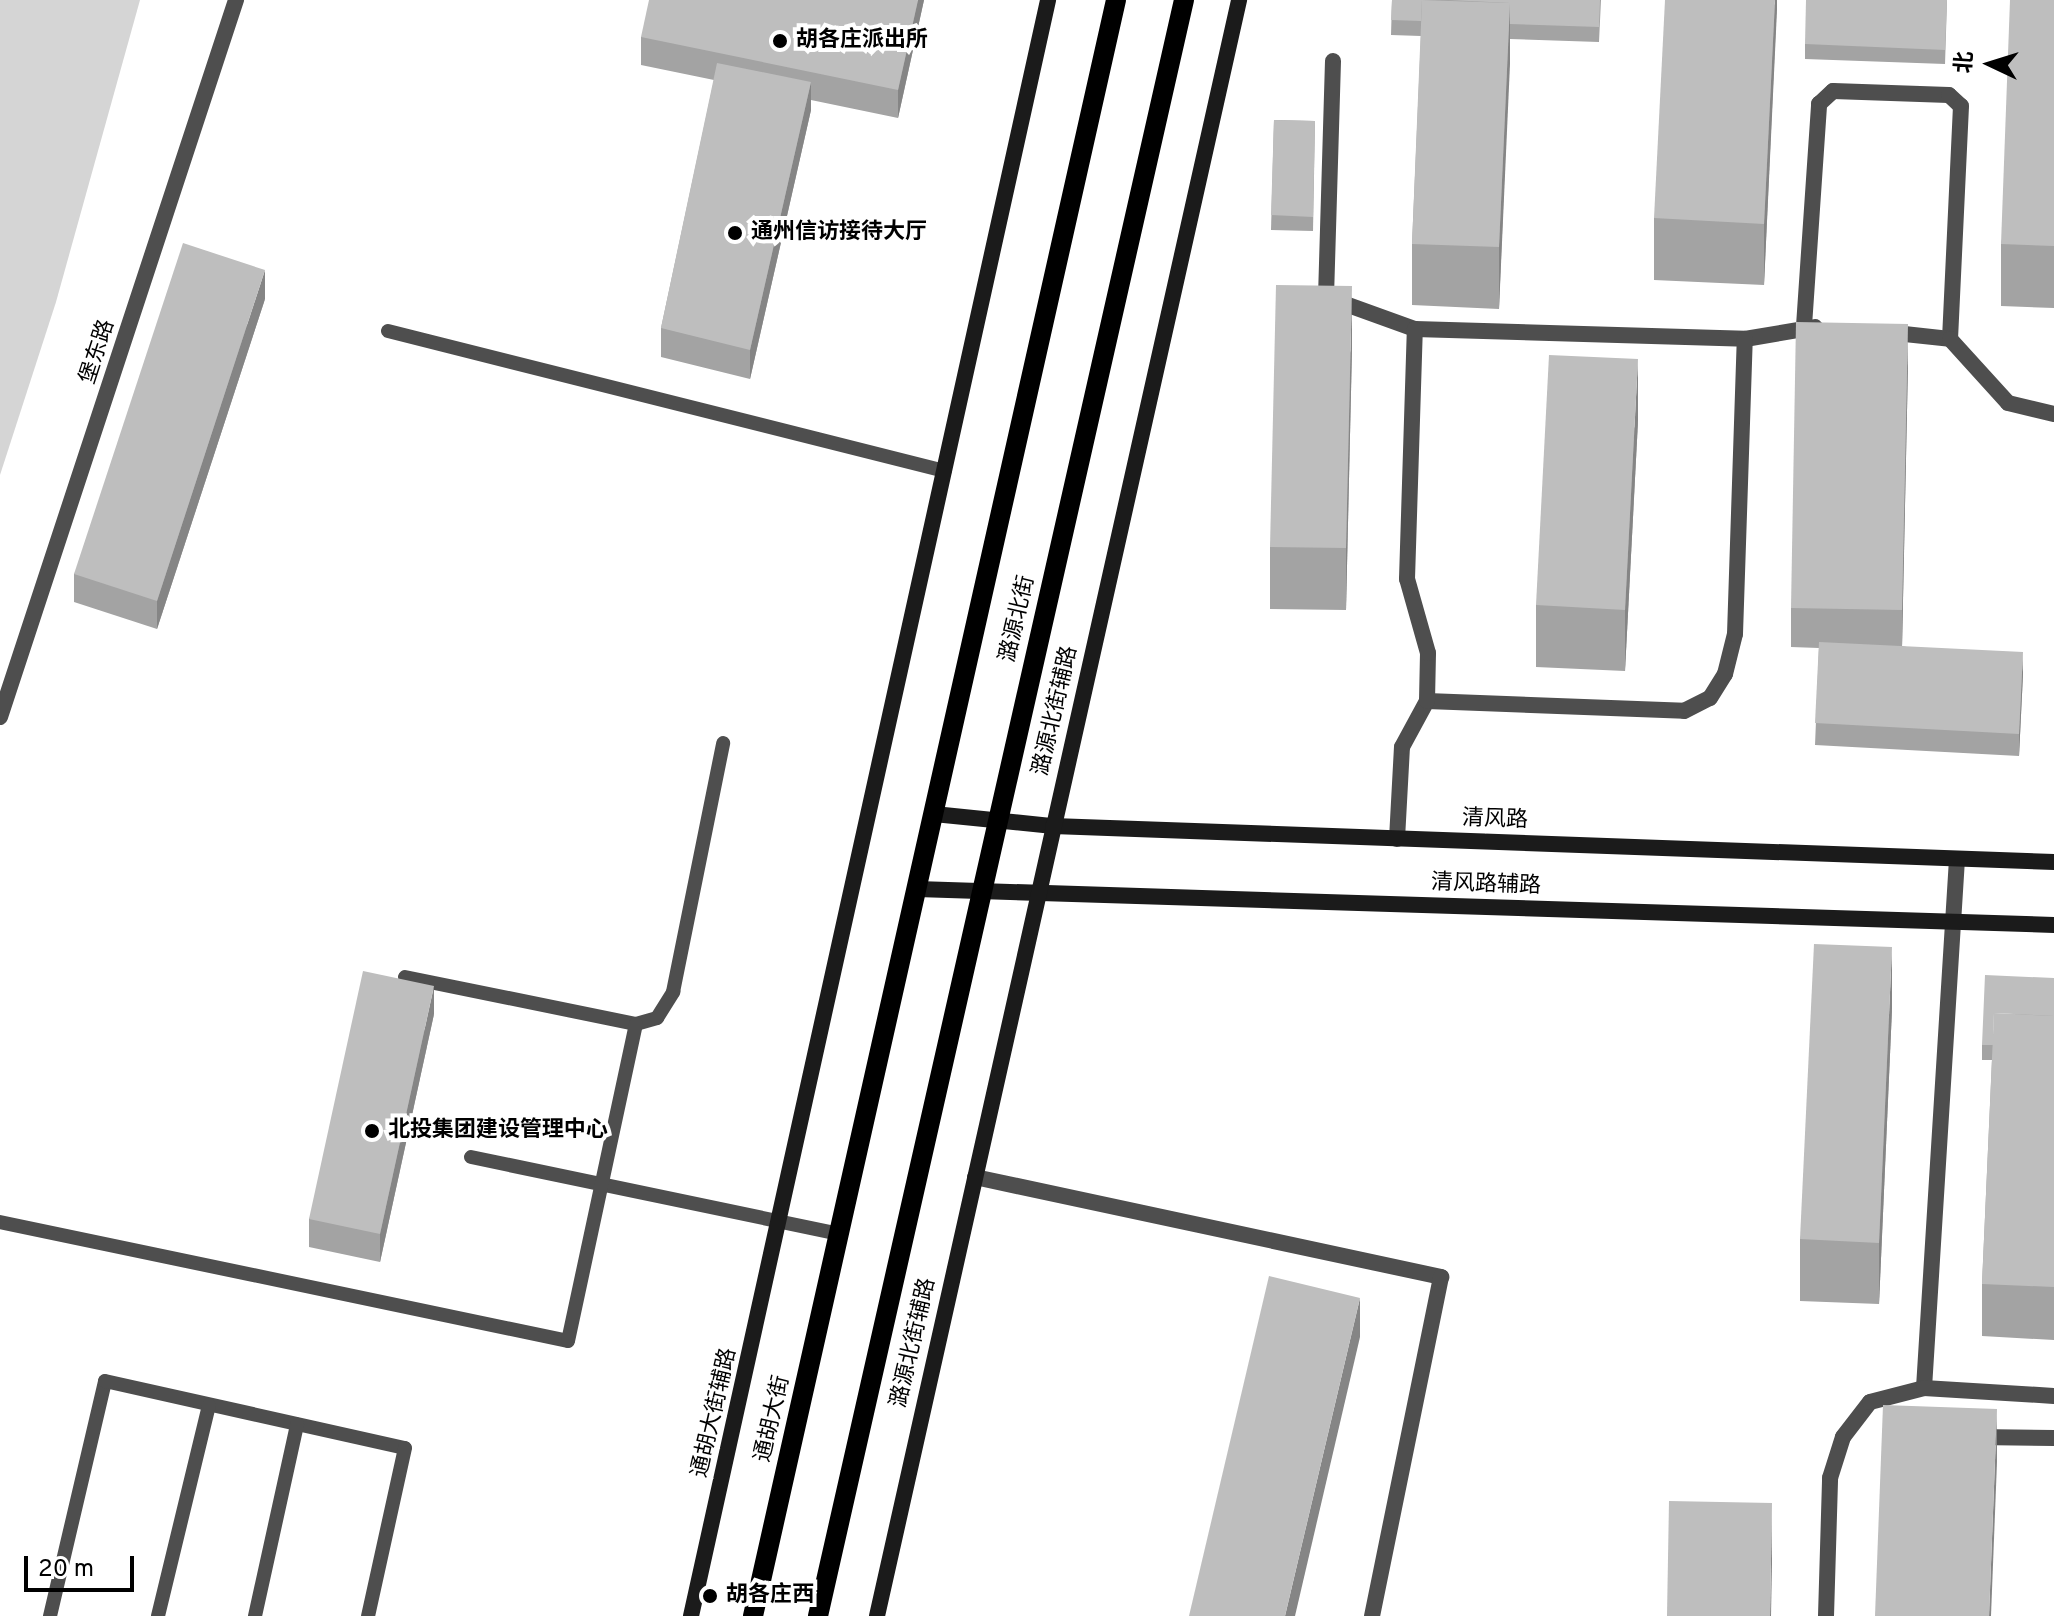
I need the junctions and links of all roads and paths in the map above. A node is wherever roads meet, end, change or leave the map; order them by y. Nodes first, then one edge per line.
1 (236, 0) edge
2 (1048, 0) edge
3 (1116, 0) edge
4 (1184, 0) edge
5 (1239, 0) edge
6 (1333, 61) dead end
7 (1804, 326) junction
8 (1835, 328) edge
9 (1415, 329) junction
10 (1867, 330) edge
11 (388, 331) dead end
12 (1745, 339) junction
13 (1950, 339) junction
14 (2054, 414) edge
15 (945, 471) junction
16 (1427, 701) junction
17 (0, 717) edge
18 (723, 743) dead end
19 (934, 814) junction
20 (997, 822) junction
21 (1053, 826) junction
22 (1397, 839) junction
23 (1957, 859) junction
24 (2054, 862) edge
25 (917, 889) junction
26 (983, 891) junction
27 (1039, 893) junction
28 (1951, 922) junction
29 (2054, 925) edge
30 (405, 977) edge
31 (636, 1024) junction
32 (471, 1157) dead end
33 (975, 1177) junction
34 (602, 1185) junction
35 (779, 1219) junction
36 (0, 1222) edge
37 (840, 1234) junction
38 (1924, 1388) junction
39 (2054, 1396) edge
40 (209, 1405) junction
41 (297, 1425) junction
42 (1966, 1436) edge
43 (2054, 1438) edge
44 (50, 1616) edge
45 (158, 1616) edge
46 (255, 1616) edge
47 (368, 1616) edge
48 (691, 1616) edge
49 (753, 1616) edge
50 (818, 1616) edge
51 (877, 1616) edge
52 (1372, 1616) edge
53 (1826, 1616) edge

1 - 17 street, 堡东路
2 - 15 street
3 - 19 main road, 潞源北街
4 - 20 main road, 潞源北街
5 - 21 street, 潞源北街辅路
6 - 9 street
7 - 8 street
7 - 12 street
7 - 13 street
9 - 12 street
9 - 16 street
10 - 13 street
11 - 15 lane
12 - 16 street
13 - 14 street
15 - 35 street
16 - 22 street
18 - 31 lane
19 - 20 street, 清风路
19 - 25 main road, 潞源北街
20 - 21 street, 清风路
20 - 26 main road, 潞源北街
21 - 22 street, 清风路
21 - 27 street, 潞源北街辅路
22 - 23 street, 清风路
23 - 24 street, 清风路
23 - 28 street
25 - 26 street, 清风路辅路
25 - 37 main road, 潞源北街
26 - 27 street, 清风路辅路
26 - 50 main road, 潞源北街
27 - 28 street, 清风路辅路
27 - 33 street, 潞源北街辅路
28 - 29 street, 清风路辅路
28 - 38 street
30 - 31 lane
31 - 34 lane
32 - 34 lane
33 - 51 street, 潞源北街辅路
33 - 52 street
34 - 35 lane
34 - 36 lane
35 - 37 lane
35 - 48 street, 通胡大街辅路
37 - 49 main road, 通胡大街
38 - 39 street
38 - 53 street
40 - 41 lane
40 - 44 lane
40 - 45 lane
41 - 46 lane
41 - 47 lane
42 - 43 street

